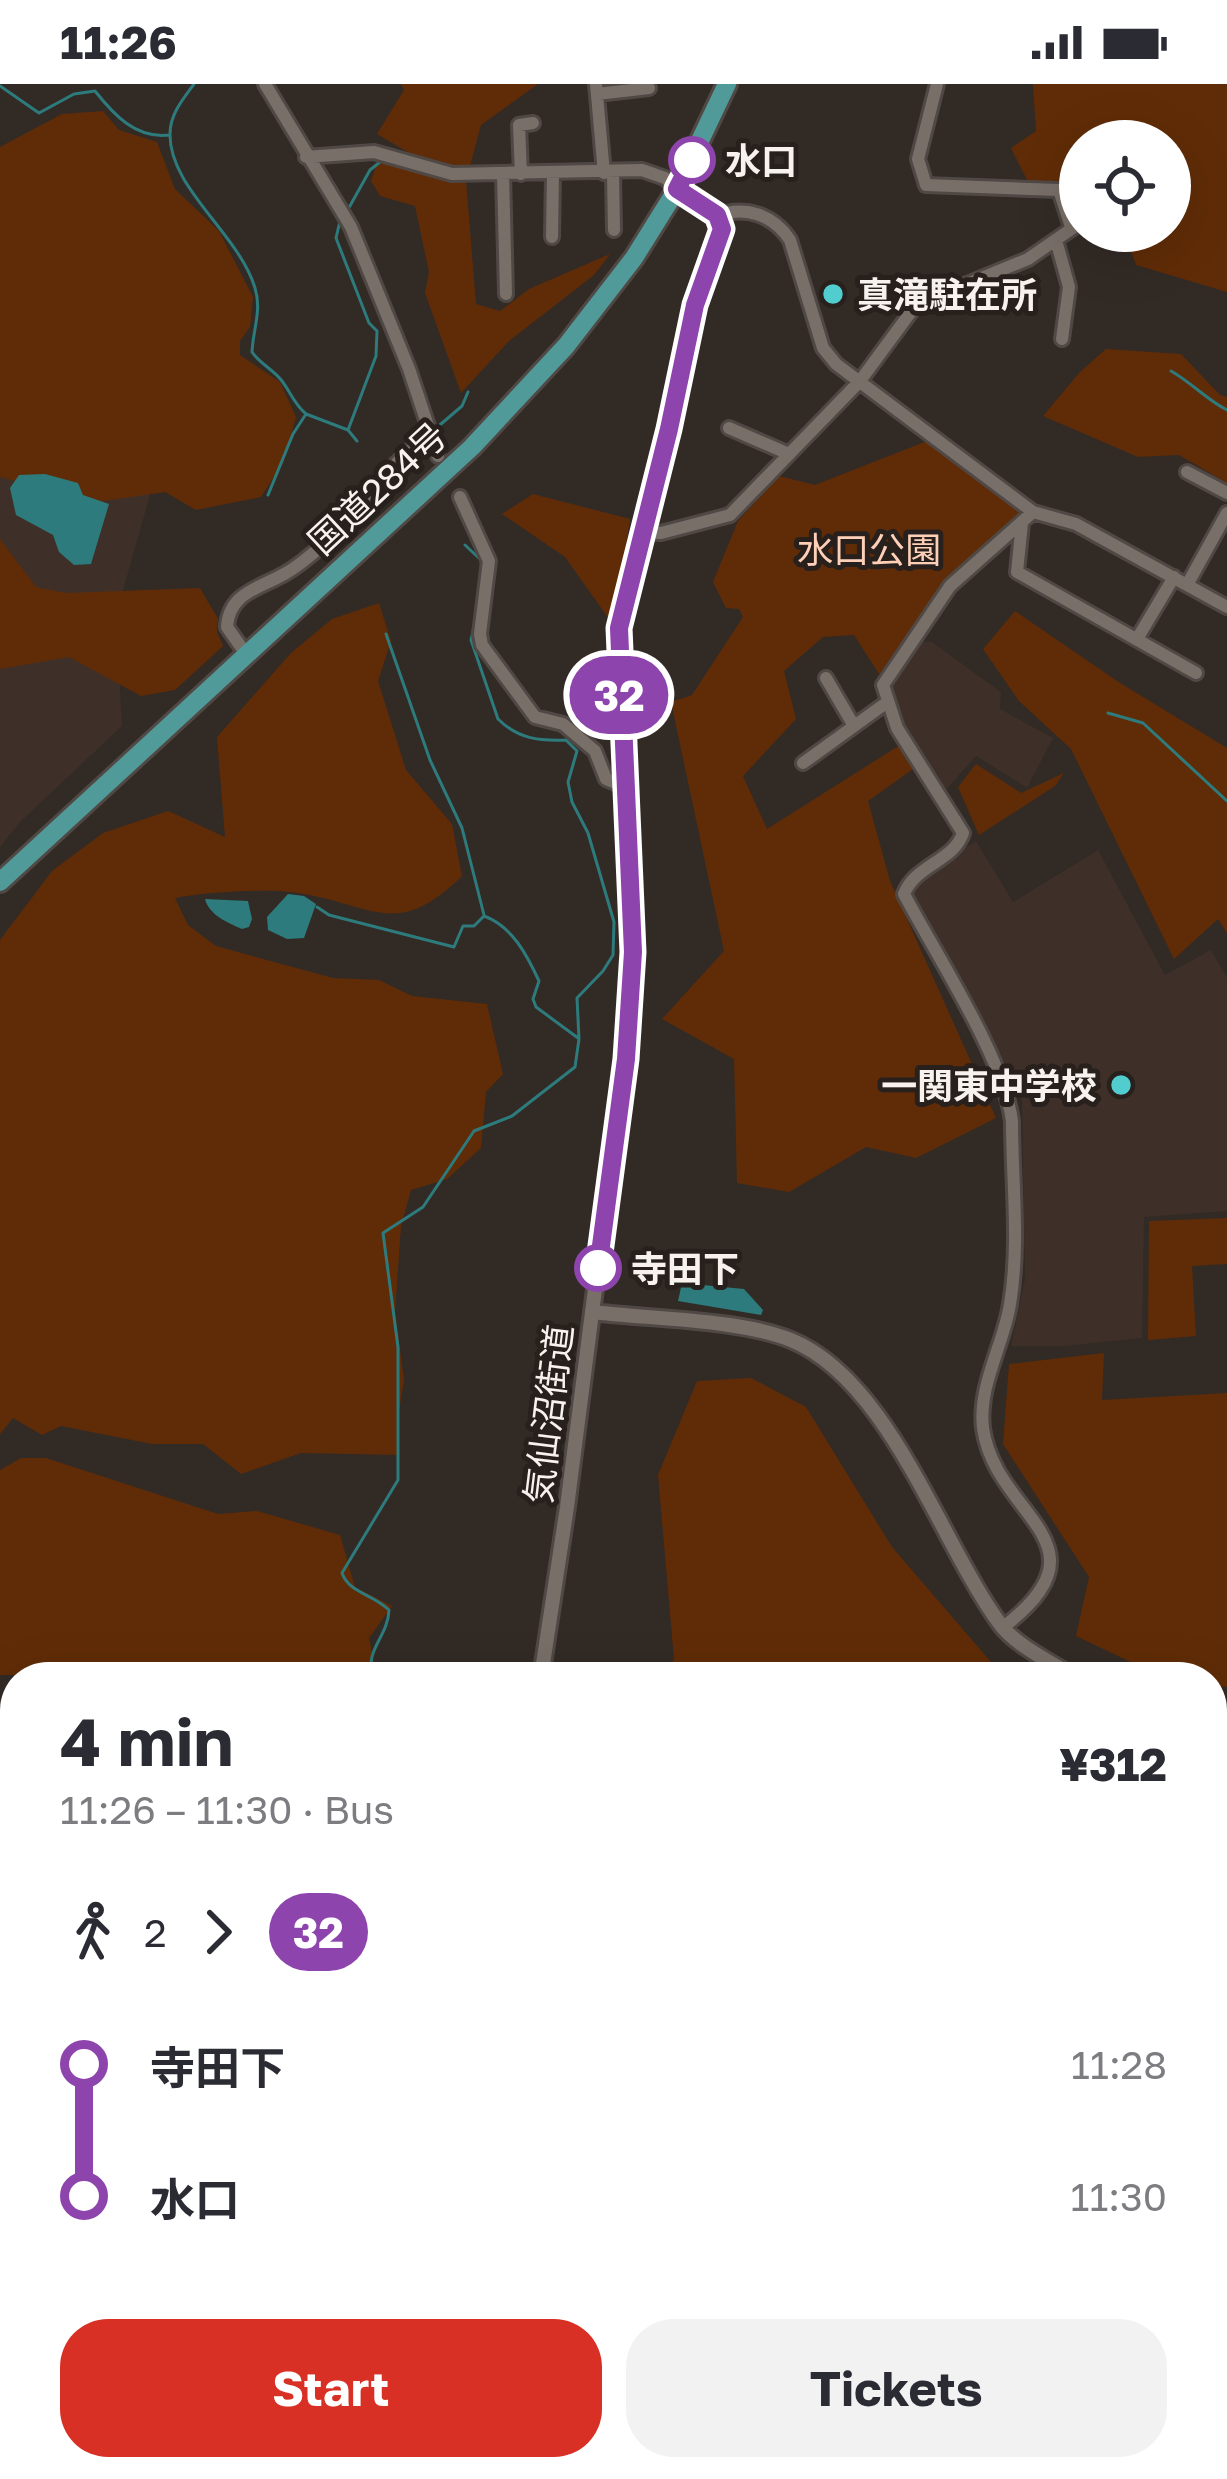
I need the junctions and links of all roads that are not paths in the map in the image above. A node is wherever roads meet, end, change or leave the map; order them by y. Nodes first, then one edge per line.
1 (265, 84) edge
2 (727, 84) edge
3 (937, 84) edge
4 (649, 88) dead end
5 (596, 89) edge
6 (533, 123) dead end
7 (306, 158) junction
8 (553, 173) junction
9 (608, 173) junction
10 (503, 174) junction
11 (521, 174) junction
12 (677, 189) junction
13 (1059, 190) edge
14 (717, 215) junction
15 (614, 230) dead end
16 (552, 237) dead end
17 (1057, 240) joint
18 (506, 294) dead end
19 (1062, 339) dead end
20 (860, 382) junction
21 (729, 428) dead end
22 (430, 436) junction
23 (789, 454) junction
24 (438, 456) dead end
25 (1187, 472) dead end
26 (1227, 493) edge
27 (460, 497) dead end
28 (1227, 513) edge
29 (1028, 517) junction
30 (640, 532) junction
31 (1181, 581) junction
32 (1227, 607) edge
33 (1137, 639) junction
34 (246, 654) junction
35 (1196, 673) dead end
36 (826, 678) dead end
37 (886, 703) junction
38 (854, 726) junction
39 (803, 763) dead end
40 (626, 787) junction
41 (0, 882) edge
42 (592, 1312) junction
43 (1002, 1628) junction
44 (543, 1662) edge
45 (1052, 1662) edge
46 (1227, 2414) edge
47 (1227, 2444) edge

1 - 7 street
2 - 12 highway, 国道284号
3 - 13 street
4 - 5 street
5 - 9 street
6 - 11 street
7 - 10 street
7 - 22 street
8 - 9 street
8 - 11 street
8 - 16 street
9 - 12 street
9 - 15 street
10 - 11 street
10 - 18 street
12 - 14 street
12 - 34 highway, 国道284号
14 - 20 street
14 - 30 street, 気仙沼街道
17 - 19 street
17 - 20 street
20 - 23 street
20 - 29 street
21 - 23 street
22 - 24 street
22 - 34 street
23 - 30 street
25 - 26 street
27 - 40 street
28 - 31 street
29 - 31 street
29 - 33 street
29 - 37 street
30 - 40 street, 気仙沼街道
31 - 32 street
31 - 33 street
33 - 35 street
34 - 41 highway, 国道284号
36 - 38 street
37 - 38 street
37 - 43 street
38 - 39 street
40 - 42 street, 気仙沼街道
42 - 43 street
42 - 44 street, 気仙沼街道
43 - 45 street
46 - 47 street

